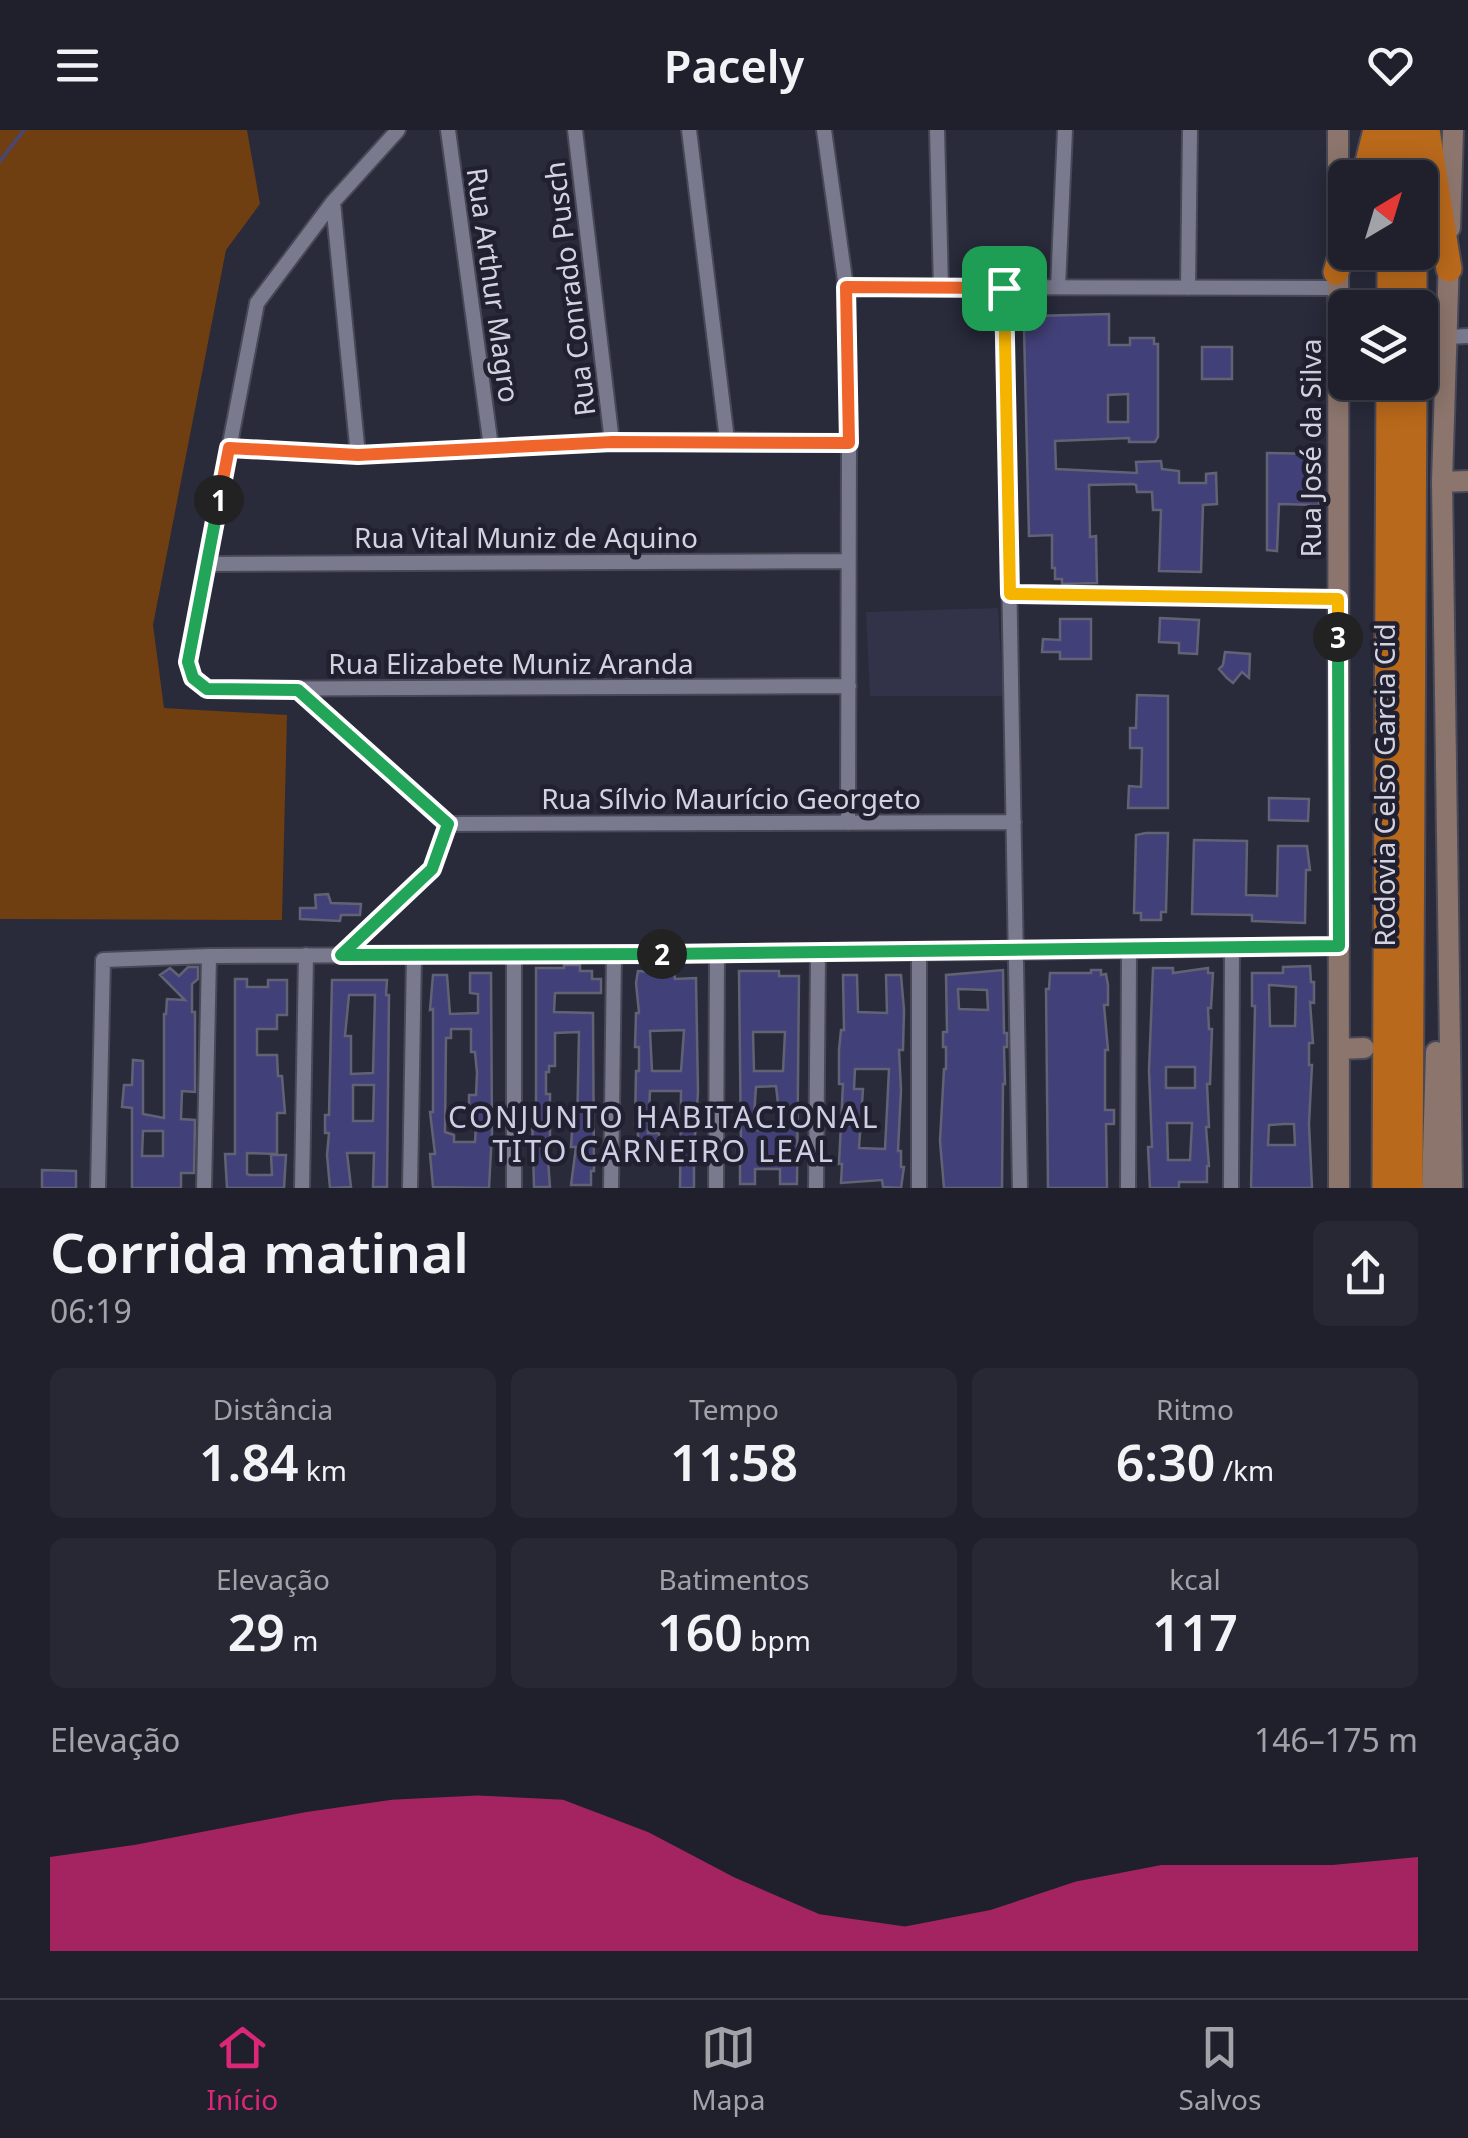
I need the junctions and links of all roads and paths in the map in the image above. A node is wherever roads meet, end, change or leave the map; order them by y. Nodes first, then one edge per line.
1 (398, 130) edge
2 (448, 130) edge
3 (576, 130) edge
4 (689, 130) edge
5 (824, 130) edge
6 (937, 130) edge
7 (1065, 130) edge
8 (1190, 130) edge
9 (1338, 130) edge
10 (1376, 130) edge
11 (1390, 130) edge
12 (1414, 130) edge
13 (1427, 130) edge
14 (1453, 130) edge
15 (1368, 160) edge
16 (1390, 160) edge
17 (1414, 160) edge
18 (332, 202) junction
19 (1449, 269) junction
20 (1338, 270) edge
21 (1336, 280) junction
22 (846, 287) junction
23 (941, 287) junction
24 (1004, 288) junction
25 (1058, 288) junction
26 (1188, 288) junction
27 (1458, 336) edge
28 (1390, 400) edge
29 (1414, 400) edge
30 (726, 440) junction
31 (612, 442) junction
32 (849, 443) junction
33 (490, 447) junction
34 (229, 448) junction
35 (358, 455) junction
36 (1468, 481) edge
37 (1442, 482) junction
38 (847, 560) junction
39 (206, 564) junction
40 (1010, 594) junction
41 (1338, 599) junction
42 (849, 686) junction
43 (298, 690) junction
44 (848, 822) junction
45 (1014, 822) junction
46 (448, 824) junction
47 (1339, 946) junction
48 (1232, 948) junction
49 (1128, 950) junction
50 (1017, 952) junction
51 (818, 953) junction
52 (918, 953) junction
53 (514, 954) junction
54 (614, 954) junction
55 (717, 954) junction
56 (306, 955) junction
57 (341, 955) junction
58 (414, 955) junction
59 (209, 956) junction
60 (1440, 1044) junction
61 (1364, 1048) dead end
62 (1338, 1049) junction
63 (98, 1188) edge
64 (204, 1188) edge
65 (302, 1188) edge
66 (410, 1188) edge
67 (514, 1188) edge
68 (612, 1188) edge
69 (716, 1188) edge
70 (816, 1188) edge
71 (919, 1188) edge
72 (1020, 1188) edge
73 (1128, 1188) edge
74 (1232, 1188) edge
75 (1339, 1188) edge
76 (1386, 1188) edge
77 (1410, 1188) edge
78 (1432, 1188) edge
79 (1452, 1188) edge

1 - 18 street
2 - 33 street, Rua Arthur Magro
3 - 31 street, Rua Conrado Pusch
4 - 30 street
5 - 22 street
6 - 23 street
7 - 25 street
8 - 26 street
9 - 21 street, Rua José da Silva
10 - 15 highway
11 - 16 highway
12 - 17 highway
13 - 19 highway
14 - 19 street
18 - 34 street
18 - 35 street
19 - 27 street
20 - 21 highway
21 - 26 street
21 - 41 street, Rua José da Silva
22 - 23 street
22 - 32 street
23 - 24 street
24 - 25 street
24 - 40 street
25 - 26 street
27 - 37 street
28 - 76 highway, Rodovia Celso Garcia Cid
29 - 77 highway, Rodovia Celso Garcia Cid
30 - 31 street
30 - 32 street
31 - 33 street
32 - 38 street
33 - 35 street
34 - 35 street
34 - 39 street
36 - 37 street
37 - 60 street
38 - 39 street, Rua Vital Muniz de Aquino
38 - 42 street
39 - 43 street, Rua Elizabete Muniz Aranda
40 - 41 street
40 - 45 street
41 - 47 street, Rua José da Silva
42 - 43 street, Rua Elizabete Muniz Aranda
42 - 44 street
43 - 46 street
44 - 45 street, Rua Sílvio Maurício Georgeto
44 - 46 street, Rua Sílvio Maurício Georgeto
45 - 50 street
46 - 57 street
47 - 48 street
47 - 62 street, Rua José da Silva
48 - 49 street
48 - 74 street
49 - 50 street
49 - 73 street
50 - 52 street
50 - 72 street
51 - 52 street
51 - 55 street
51 - 70 street
52 - 71 street
53 - 54 street
53 - 58 street
53 - 67 street
54 - 55 street
54 - 68 street
55 - 69 street
56 - 57 street
56 - 59 street
56 - 65 street
57 - 58 street
58 - 66 street
59 - 63 street
59 - 64 street
60 - 78 street
60 - 79 street
61 - 62 street
62 - 75 street, Rua José da Silva

